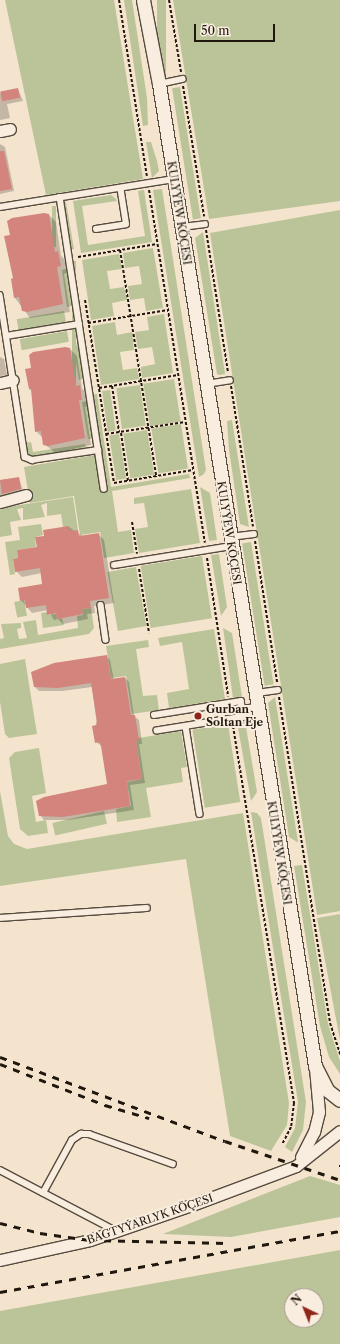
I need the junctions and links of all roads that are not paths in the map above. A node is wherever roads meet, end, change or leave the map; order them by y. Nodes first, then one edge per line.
1 (143, 0) edge
2 (182, 79) road end
3 (159, 84) junction
4 (174, 179) junction
5 (120, 188) junction
6 (60, 198) junction
7 (0, 207) edge
8 (205, 224) road end
9 (181, 227) junction
10 (96, 228) dead end
11 (0, 295) edge
12 (79, 324) junction
13 (6, 336) junction
14 (13, 380) junction
15 (230, 380) road end
16 (0, 383) edge
17 (206, 384) junction
18 (98, 450) junction
19 (104, 489) dead end
20 (26, 496) dead end
21 (0, 502) edge
22 (254, 534) road end
23 (230, 542) junction
24 (114, 565) dead end
25 (101, 605) dead end
26 (106, 640) dead end
27 (278, 690) road end
28 (254, 694) junction
29 (256, 707) junction
30 (242, 709) junction
31 (154, 715) dead end
32 (186, 727) junction
33 (157, 731) dead end
34 (200, 814) dead end
35 (147, 908) dead end
36 (0, 918) edge
37 (315, 1066) junction
38 (340, 1100) edge
39 (340, 1131) edge
40 (173, 1164) dead end
41 (296, 1166) junction
42 (0, 1170) edge
43 (43, 1193) junction
44 (116, 1231) junction
45 (0, 1260) edge

1 - 3 street, KULYÝEW KÖÇESI
2 - 3 lane
3 - 4 street, KULYÝEW KÖÇESI
4 - 5 lane
4 - 9 street, KULYÝEW KÖÇESI
5 - 6 lane
5 - 10 lane
6 - 7 lane
6 - 12 lane
8 - 9 lane
9 - 17 street, KULYÝEW KÖÇESI
11 - 13 lane
12 - 13 lane
12 - 18 lane
13 - 14 lane
14 - 16 street
14 - 18 lane
15 - 17 lane
17 - 23 street, KULYÝEW KÖÇESI
18 - 19 lane
20 - 21 street
22 - 23 lane
23 - 24 lane
23 - 28 street, KULYÝEW KÖÇESI
25 - 26 lane
27 - 28 lane
28 - 29 street, KULYÝEW KÖÇESI
29 - 30 lane
29 - 37 street, KULYÝEW KÖÇESI
30 - 31 lane
30 - 32 lane
32 - 33 lane
32 - 34 lane
35 - 36 lane
37 - 38 street, KULYÝEW KÖÇESI
37 - 41 street
39 - 41 street, BAGTYÝARLYK KÖÇESI
40 - 43 lane
41 - 44 street, BAGTYÝARLYK KÖÇESI
42 - 43 lane
43 - 44 lane
44 - 45 street, BAGTYÝARLYK KÖÇESI

